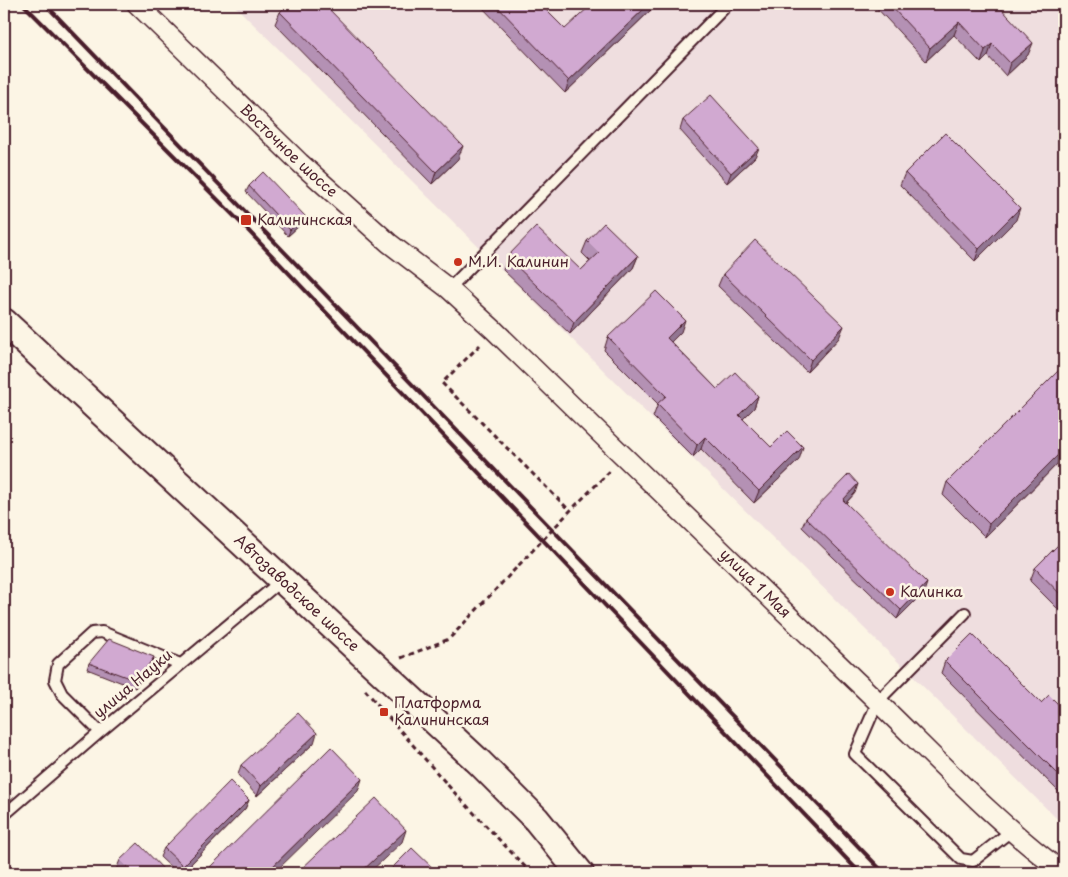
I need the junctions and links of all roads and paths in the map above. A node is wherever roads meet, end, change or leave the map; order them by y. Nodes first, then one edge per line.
1 (137, 4) edge
2 (728, 4) edge
3 (449, 289) junction
4 (4, 322) edge
5 (480, 345) dead end
6 (611, 470) dead end
7 (570, 511) junction
8 (283, 579) junction
9 (965, 612) dead end
10 (399, 659) dead end
11 (180, 664) junction
12 (361, 686) dead end
13 (878, 701) junction
14 (100, 732) junction
15 (4, 814) edge
16 (1011, 831) junction
17 (531, 873) edge
18 (580, 873) edge
19 (1064, 873) edge

1 - 3 street, Восточное шоссе
2 - 3 lane
3 - 13 street, улица 1 Мая
4 - 8 main road, Автозаводское шоссе
5 - 7 path
6 - 7 path
7 - 10 path
8 - 11 lane, улица Науки
8 - 18 main road, Автозаводское шоссе
9 - 13 lane
11 - 14 lane, улица Науки
11 - 14 lane
12 - 17 path
13 - 16 street, улица 1 Мая
13 - 16 lane
14 - 15 lane, улица Науки
16 - 19 street, улица 1 Мая

